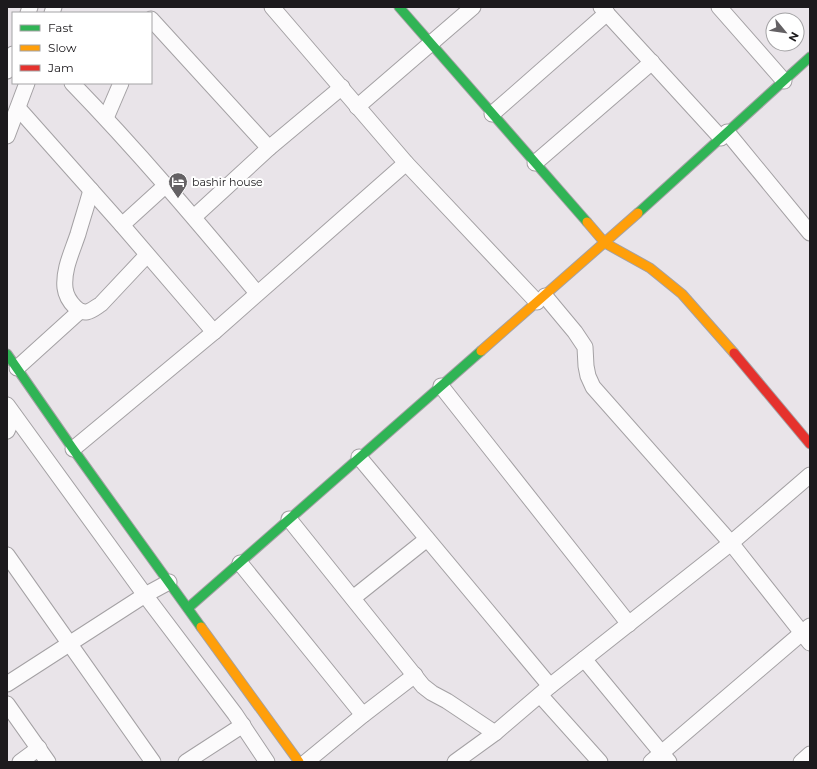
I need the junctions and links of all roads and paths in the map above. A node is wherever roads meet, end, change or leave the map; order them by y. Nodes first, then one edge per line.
1 (272, 7) edge
2 (399, 7) edge
3 (473, 7) edge
4 (719, 7) edge
5 (604, 10) edge
6 (152, 20) edge
7 (430, 43) junction
8 (12, 57) edge
9 (810, 57) edge
10 (652, 62) junction
11 (7, 71) edge
12 (784, 81) junction
13 (27, 84) edge
14 (73, 84) edge
15 (121, 84) edge
16 (342, 87) junction
17 (357, 107) junction
18 (18, 108) junction
19 (492, 114) junction
20 (106, 118) junction
21 (724, 135) junction
22 (7, 136) edge
23 (269, 148) junction
24 (406, 162) junction
25 (534, 163) junction
26 (166, 185) junction
27 (91, 190) junction
28 (194, 217) junction
29 (122, 225) junction
30 (810, 233) edge
31 (605, 244) junction
32 (147, 255) junction
33 (257, 293) junction
34 (541, 299) junction
35 (80, 311) junction
36 (214, 332) junction
37 (7, 354) edge
38 (17, 368) junction
39 (441, 386) junction
40 (11, 410) edge
41 (7, 431) edge
42 (810, 444) edge
43 (73, 449) junction
44 (359, 457) junction
45 (808, 480) edge
46 (289, 519) junction
47 (427, 539) junction
48 (731, 543) junction
49 (7, 555) edge
50 (240, 563) junction
51 (169, 582) junction
52 (146, 595) junction
53 (353, 598) junction
54 (188, 608) junction
55 (629, 624) junction
56 (807, 634) edge
57 (70, 644) junction
58 (584, 659) junction
59 (415, 675) junction
60 (7, 684) edge
61 (545, 690) junction
62 (255, 701) junction
63 (7, 704) edge
64 (363, 715) junction
65 (239, 719) junction
66 (495, 733) junction
67 (39, 748) junction
68 (810, 754) edge
69 (660, 759) edge
70 (20, 762) edge
71 (48, 762) edge
72 (153, 762) edge
73 (186, 762) edge
74 (267, 762) edge
75 (299, 762) edge
76 (306, 762) edge
77 (455, 762) edge
78 (600, 762) edge
79 (801, 762) edge

1 - 16 street
2 - 7 street
3 - 7 street
4 - 12 street
5 - 10 street
5 - 19 street
6 - 23 street
7 - 17 street
7 - 19 street
8 - 11 street
9 - 12 street
10 - 21 street
10 - 25 street
12 - 21 street
13 - 18 street
14 - 20 street
15 - 20 street
16 - 17 street
16 - 23 street
17 - 24 street
18 - 22 street
18 - 27 street
19 - 25 street
20 - 26 street
21 - 30 street
21 - 31 street
23 - 28 street
24 - 33 street
24 - 34 street
25 - 31 street
26 - 28 street
26 - 29 street
27 - 29 street
27 - 35 street
28 - 33 street
29 - 32 street
31 - 34 street
31 - 42 street
32 - 35 street
32 - 36 street
33 - 36 street
34 - 39 street
34 - 48 street
35 - 38 street
36 - 43 street
37 - 38 street
38 - 43 street
39 - 44 street
39 - 55 street
40 - 41 street
40 - 52 street
43 - 51 street
44 - 46 street
44 - 47 street
45 - 48 street
46 - 50 street
46 - 53 street
47 - 53 street
47 - 61 street
48 - 55 street
48 - 56 street
49 - 57 street
50 - 54 street
50 - 64 street
51 - 52 street
51 - 54 street
52 - 57 street
52 - 65 street
53 - 59 street
54 - 62 street
55 - 58 street
56 - 69 street
57 - 60 street
57 - 72 street
58 - 61 street
58 - 69 street
59 - 64 street
59 - 66 street
61 - 66 street
61 - 78 street
62 - 65 street
62 - 75 street
63 - 67 street
64 - 76 street
65 - 73 street
65 - 74 street
66 - 77 street
67 - 70 street
67 - 71 street
68 - 79 street

